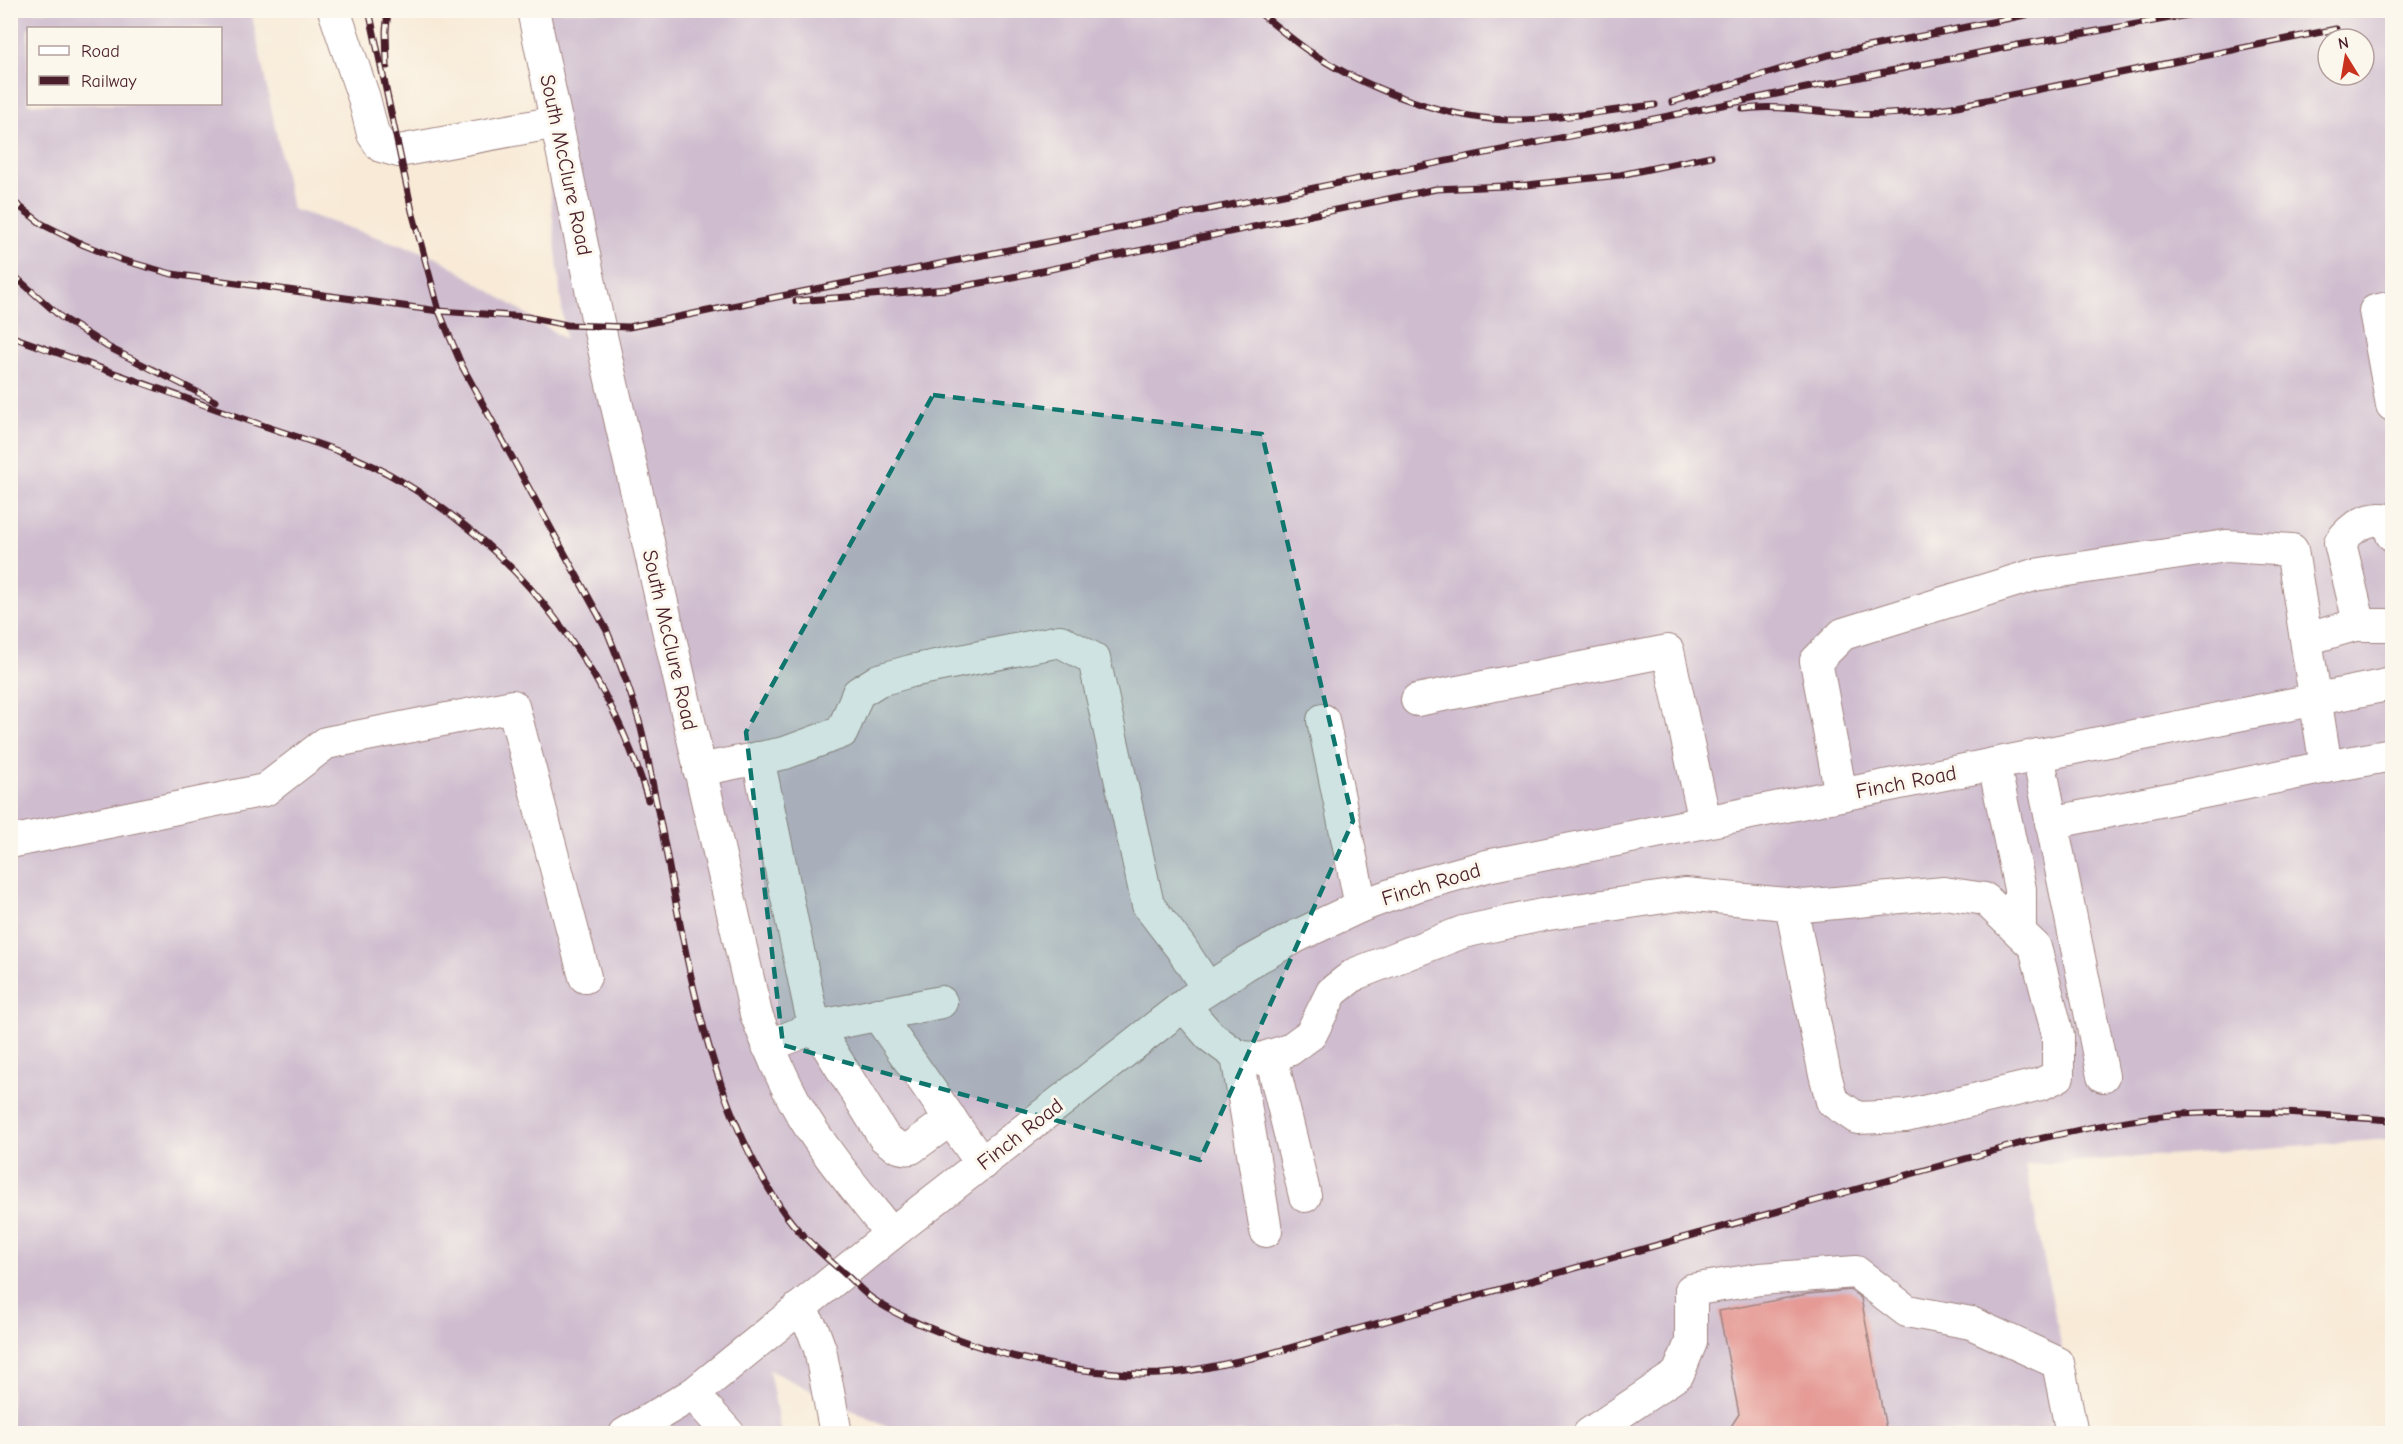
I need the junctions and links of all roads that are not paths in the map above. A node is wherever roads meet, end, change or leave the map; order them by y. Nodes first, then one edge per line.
1 (334, 10) edge
2 (533, 10) edge
3 (557, 122) junction
4 (2392, 307) edge
5 (2392, 405) edge
6 (2391, 522) edge
7 (2355, 625) junction
8 (2392, 625) edge
9 (2307, 639) junction
10 (2392, 684) edge
11 (2317, 699) junction
12 (1417, 700) dead end
13 (1323, 720) dead end
14 (2392, 755) edge
15 (2038, 756) junction
16 (758, 758) junction
17 (1994, 764) junction
18 (2326, 767) junction
19 (699, 770) junction
20 (1841, 795) junction
21 (1705, 822) junction
22 (2051, 823) junction
23 (10, 842) edge
24 (1791, 905) junction
25 (1361, 906) junction
26 (2020, 932) junction
27 (585, 977) dead end
28 (1196, 997) junction
29 (941, 1002) dead end
30 (877, 1014) junction
31 (816, 1027) junction
32 (768, 1046) junction
33 (1237, 1056) junction
34 (1271, 1056) junction
35 (2103, 1076) dead end
36 (951, 1119) junction
37 (982, 1164) junction
38 (1305, 1196) dead end
39 (1266, 1231) dead end
40 (891, 1234) junction
41 (799, 1308) junction
42 (693, 1394) junction
43 (625, 1434) edge
44 (729, 1434) edge
45 (836, 1434) edge
46 (1589, 1434) edge
47 (2072, 1434) edge

1 - 3 street
2 - 3 street, South McClure Road
3 - 19 street, South McClure Road
4 - 5 street
6 - 7 street
7 - 8 street
7 - 9 street
9 - 11 street
9 - 20 street
10 - 11 street, Finch Road
11 - 15 street, Finch Road
11 - 18 street
12 - 21 street
13 - 25 street
14 - 18 street
15 - 17 street, Finch Road
15 - 22 street
16 - 19 street
16 - 28 street
16 - 31 street
17 - 20 street, Finch Road
17 - 26 street
18 - 22 street
19 - 32 street, South McClure Road
20 - 21 street, Finch Road
21 - 25 street, Finch Road
22 - 35 street
23 - 27 street
24 - 26 street
24 - 26 street
24 - 34 street
25 - 28 street, Finch Road
28 - 33 street
28 - 37 street, Finch Road
29 - 30 street
30 - 31 street
30 - 36 street
31 - 32 street
31 - 36 street
32 - 40 street, South McClure Road
33 - 34 street
33 - 39 street
34 - 38 street
36 - 37 street
37 - 40 street, Finch Road
40 - 41 street, Finch Road
41 - 42 street, Finch Road
41 - 45 street
42 - 43 street, Finch Road
42 - 44 street
46 - 47 street

